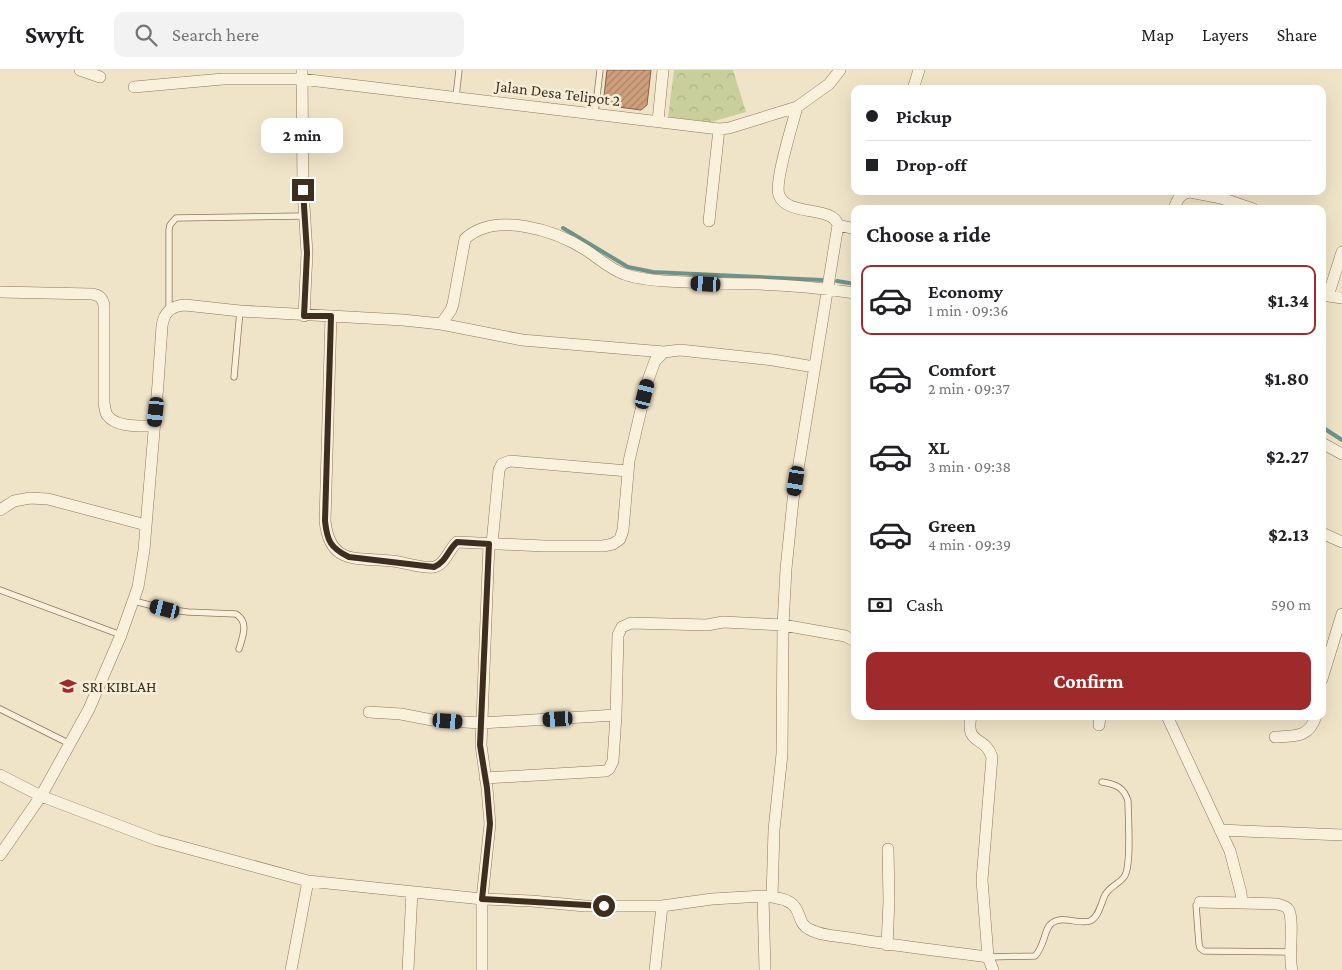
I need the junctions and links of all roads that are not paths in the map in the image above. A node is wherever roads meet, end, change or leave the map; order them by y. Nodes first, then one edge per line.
1 (80, 70) edge
2 (459, 70) edge
3 (600, 70) edge
4 (663, 70) edge
5 (840, 70) edge
6 (919, 70) edge
7 (302, 75) edge
8 (100, 77) dead end
9 (914, 85) edge
10 (134, 87) dead end
11 (456, 97) junction
12 (797, 107) junction
13 (595, 114) junction
14 (658, 121) junction
15 (720, 129) junction
16 (1206, 195) edge
17 (1241, 205) edge
18 (304, 216) junction
19 (710, 221) dead end
20 (838, 226) junction
21 (851, 228) edge
22 (1342, 252) edge
23 (828, 289) junction
24 (0, 292) edge
25 (851, 292) edge
26 (1326, 292) edge
27 (1326, 295) edge
28 (1342, 298) edge
29 (170, 309) junction
30 (240, 311) junction
31 (304, 316) junction
32 (331, 316) junction
33 (441, 324) junction
34 (664, 352) junction
35 (814, 367) junction
36 (234, 377) dead end
37 (154, 426) junction
38 (1326, 445) edge
39 (1342, 454) edge
40 (628, 472) junction
41 (0, 510) edge
42 (146, 524) junction
43 (1326, 535) edge
44 (1342, 542) edge
45 (490, 544) junction
46 (0, 590) edge
47 (134, 601) junction
48 (1342, 614) edge
49 (783, 625) junction
50 (121, 635) junction
51 (851, 639) edge
52 (1328, 642) edge
53 (239, 649) dead end
54 (0, 709) edge
55 (369, 712) dead end
56 (616, 715) junction
57 (970, 720) edge
58 (1170, 720) edge
59 (1314, 720) edge
60 (480, 723) junction
61 (1275, 737) dead end
62 (70, 744) junction
63 (0, 775) edge
64 (486, 778) junction
65 (1102, 782) dead end
66 (40, 796) junction
67 (1220, 830) junction
68 (1342, 835) edge
69 (888, 849) dead end
70 (0, 855) edge
71 (308, 881) junction
72 (412, 892) junction
73 (767, 896) junction
74 (482, 899) junction
75 (1200, 902) joint
76 (1242, 903) junction
77 (662, 906) junction
78 (888, 945) junction
79 (1290, 952) junction
80 (988, 957) junction
81 (291, 970) edge
82 (408, 970) edge
83 (482, 970) edge
84 (655, 970) edge
85 (766, 970) edge
86 (993, 970) edge
87 (1292, 970) edge

1 - 8 street
2 - 11 lane
3 - 13 lane
4 - 14 street
5 - 12 street, Jalan Desa Telipot 2
6 - 9 street
7 - 10 street, Jalan Desa Telipot 2
7 - 11 street, Jalan Desa Telipot 2
7 - 18 street
11 - 13 street, Jalan Desa Telipot 2
12 - 15 street, Jalan Desa Telipot 2
12 - 20 street
13 - 14 street, Jalan Desa Telipot 2
14 - 15 street, Jalan Desa Telipot 2
15 - 19 street
16 - 17 street
18 - 29 lane
18 - 31 street
20 - 21 street
20 - 23 street
22 - 26 street
23 - 25 street
23 - 33 street
23 - 35 street
24 - 37 street
27 - 28 street
29 - 30 street
29 - 37 street
30 - 31 street
30 - 36 lane
31 - 32 street
32 - 33 street
32 - 45 street
33 - 34 street
34 - 35 street
34 - 40 street
35 - 49 street
37 - 42 street
38 - 39 street
40 - 45 street
40 - 45 street
41 - 42 street
42 - 47 street
43 - 44 street
45 - 60 street
46 - 50 lane
47 - 50 street
47 - 53 lane
48 - 52 street
49 - 51 street
49 - 56 street
49 - 73 street
50 - 62 street
54 - 62 lane
55 - 60 street
56 - 60 street
56 - 64 street
57 - 80 street
58 - 67 street
59 - 61 street
60 - 64 street
62 - 66 street
63 - 66 street
64 - 74 street
65 - 80 lane
66 - 70 street
66 - 71 street
67 - 68 street
67 - 76 street
69 - 78 street
71 - 72 street
71 - 81 street
72 - 74 street
72 - 82 street
73 - 77 street
73 - 78 street
73 - 85 street
74 - 77 street
74 - 83 street
75 - 76 street
75 - 79 lane
76 - 79 street
77 - 84 street
78 - 80 street
79 - 87 street
80 - 86 street

